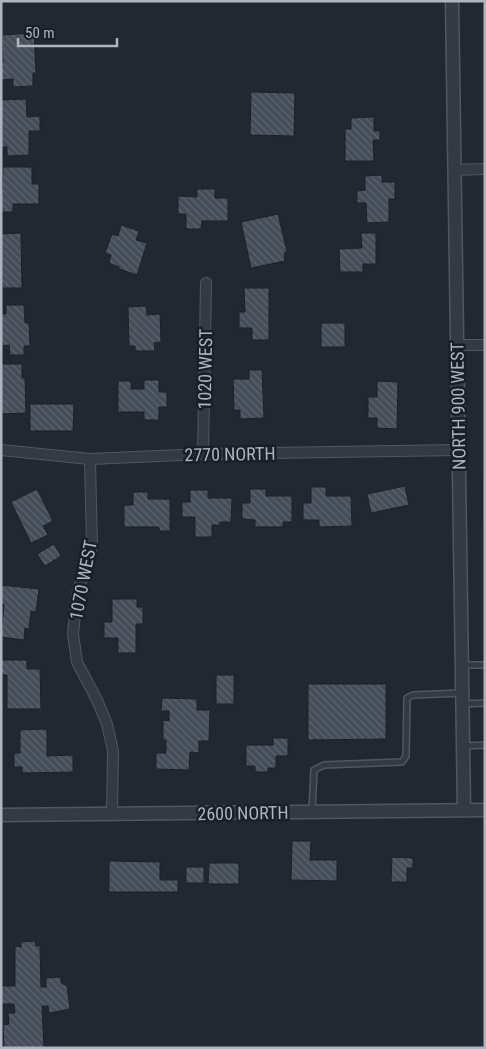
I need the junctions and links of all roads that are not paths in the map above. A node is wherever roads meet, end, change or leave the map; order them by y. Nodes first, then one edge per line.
1 (452, 1) edge
2 (485, 169) edge
3 (454, 170) junction
4 (206, 283) dead end
5 (457, 345) junction
6 (485, 345) edge
7 (1, 450) edge
8 (458, 450) junction
9 (203, 454) junction
10 (90, 459) junction
11 (462, 665) junction
12 (485, 665) edge
13 (462, 698) junction
14 (485, 703) edge
15 (463, 746) junction
16 (485, 746) edge
17 (464, 810) junction
18 (485, 810) edge
19 (312, 812) junction
20 (112, 814) junction
21 (1, 815) edge

1 - 3 street, NORTH 900 WEST
2 - 3 street
3 - 5 street, NORTH 900 WEST
4 - 9 street, 1020 WEST
5 - 6 street
5 - 8 street, NORTH 900 WEST
7 - 10 street, 2770 NORTH
8 - 9 street, 2770 NORTH
8 - 11 street, NORTH 900 WEST
9 - 10 street, 2770 NORTH
10 - 20 street, 1070 WEST
11 - 12 lane
11 - 13 street, NORTH 900 WEST
13 - 14 lane
13 - 15 street, NORTH 900 WEST
13 - 19 lane
15 - 16 lane
15 - 17 street, NORTH 900 WEST
17 - 18 street, 2600 NORTH
17 - 19 street, 2600 NORTH
19 - 20 street, 2600 NORTH
20 - 21 street, 2600 NORTH

